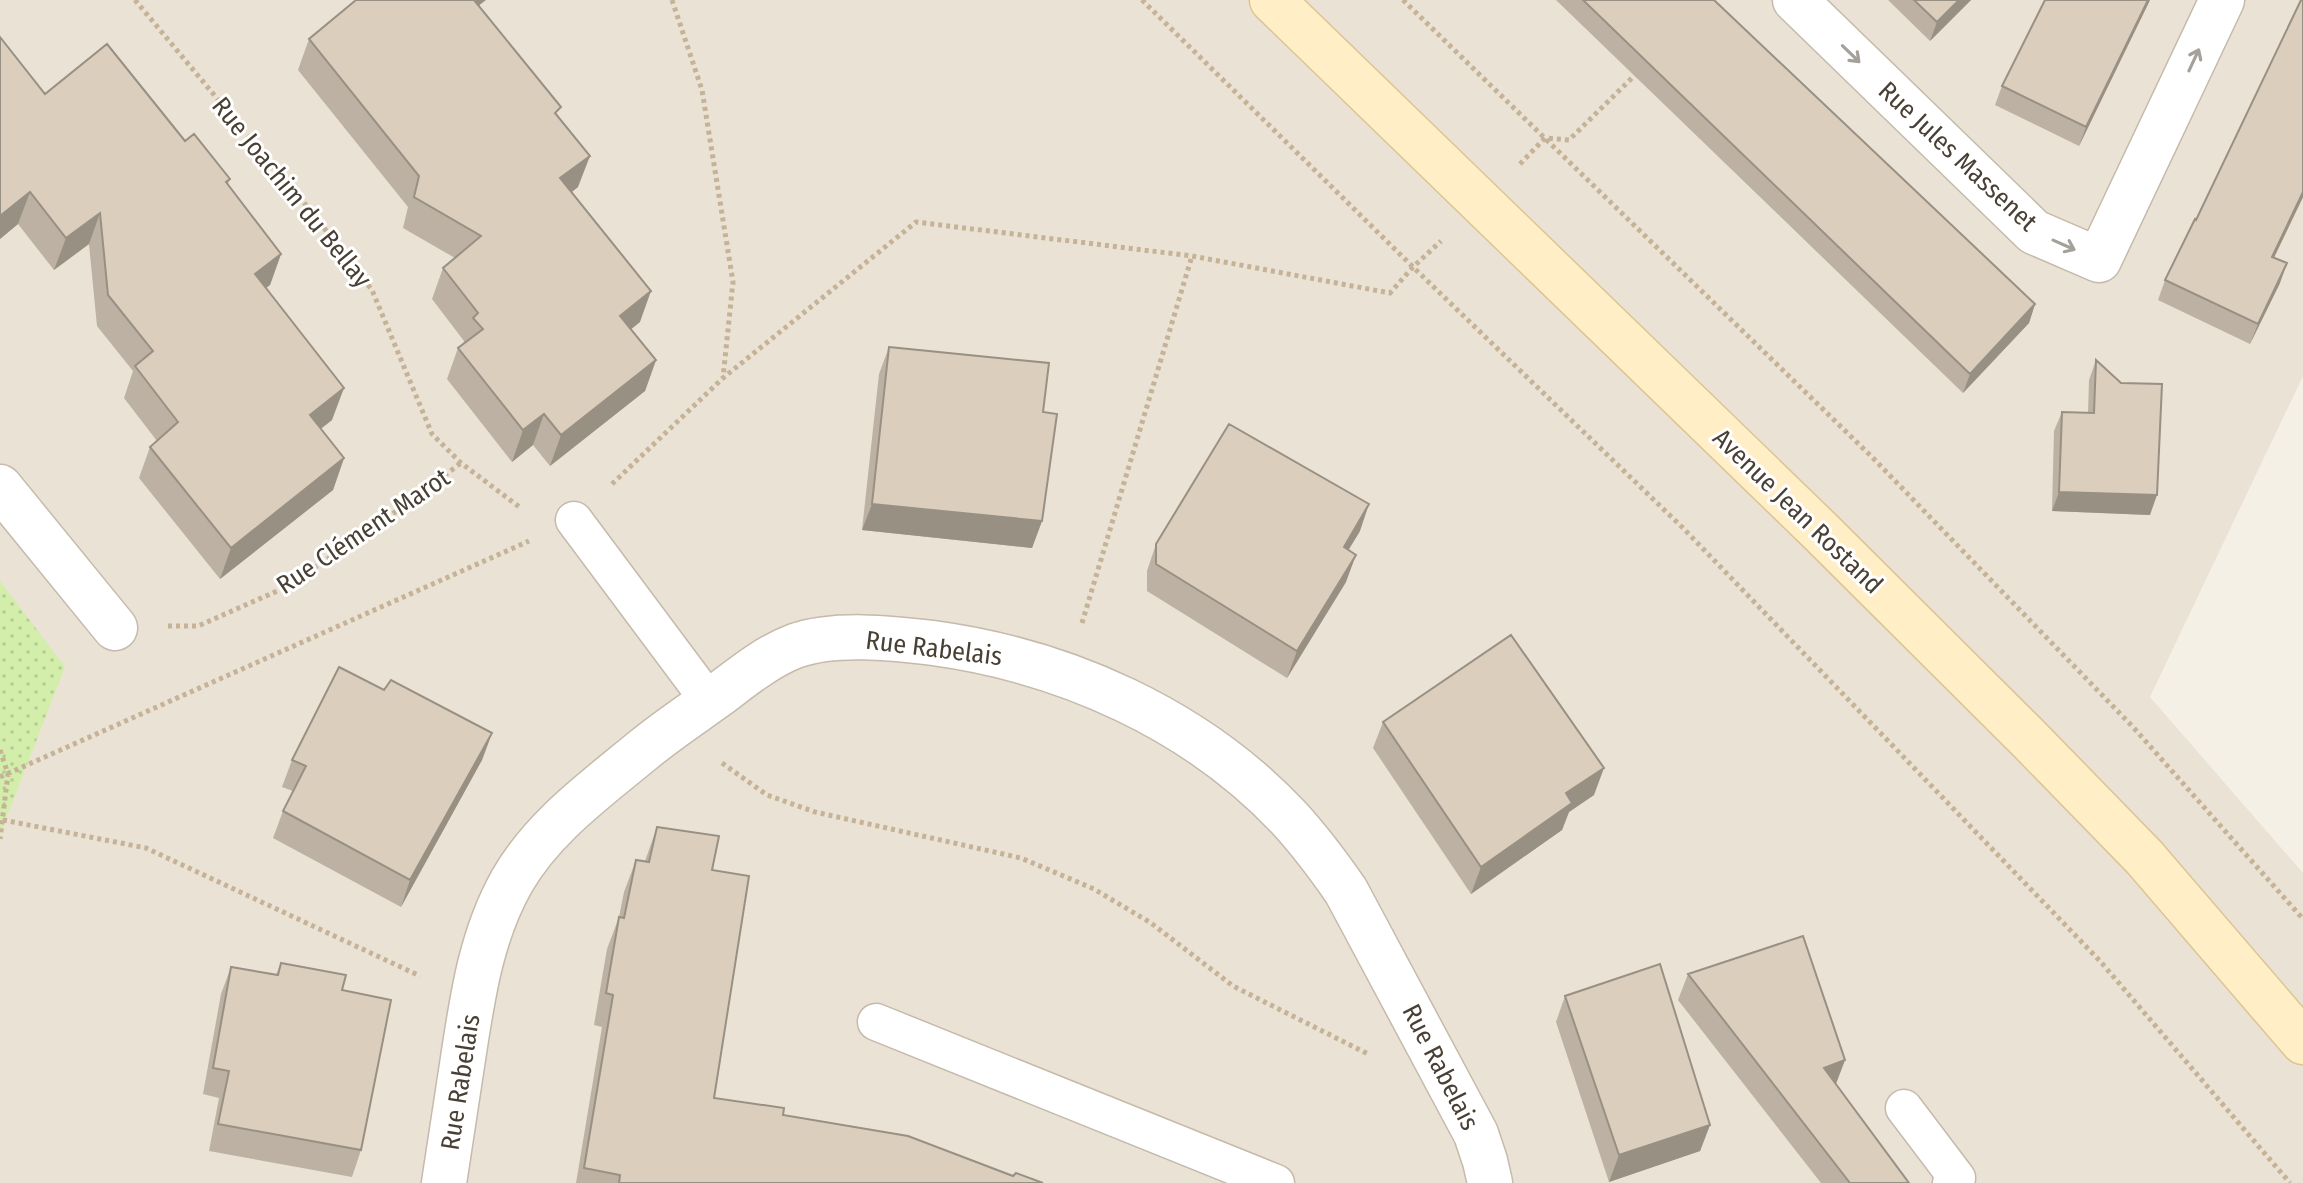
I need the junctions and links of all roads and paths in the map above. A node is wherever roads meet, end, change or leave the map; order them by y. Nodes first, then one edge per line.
1 (135, 0) edge
2 (672, 0) edge
3 (1142, 0) edge
4 (1272, 0) edge
5 (1403, 0) edge
6 (1795, 0) edge
7 (2222, 0) edge
8 (1646, 65) edge
9 (1545, 138) junction
10 (1481, 203) junction
11 (1192, 256) junction
12 (1413, 267) junction
13 (723, 378) junction
14 (461, 463) junction
15 (0, 487) edge
16 (574, 520) junction
17 (115, 628) joint
18 (1066, 675) junction
19 (709, 701) junction
20 (672, 727) junction
21 (0, 750) edge
22 (8, 774) junction
23 (0, 777) edge
24 (3, 820) junction
25 (0, 839) edge
26 (2303, 919) edge
27 (472, 1001) junction
28 (876, 1022) dead end
29 (2303, 1042) edge
30 (1374, 1057) dead end
31 (1904, 1108) dead end
32 (444, 1183) edge
33 (1276, 1183) edge
34 (1490, 1183) edge
35 (1951, 1183) edge
36 (2290, 1183) edge

1 - 14 path, Rue Joachim du Bellay
2 - 13 path
3 - 12 path
4 - 10 street, Avenue Jean Rostand
5 - 9 path
6 -> 7 street, Rue Jules Massenet
8 - 9 path
9 - 10 path
9 - 26 path
10 - 12 path
10 - 29 street, Avenue Jean Rostand
11 - 12 path
11 - 13 path
11 - 18 path
12 - 36 path
13 - 16 path
14 - 16 path, Rue Joachim du Bellay
14 - 17 path, Rue Clément Marot
15 - 17 street
16 - 19 lane
16 - 22 path
18 - 19 street, Rue Rabelais
18 - 34 street, Rue Rabelais
19 - 20 street, Rue Rabelais
20 - 27 street, Rue Rabelais
20 - 30 path
21 - 22 path
22 - 23 path
22 - 24 path
24 - 25 path
24 - 27 path
27 - 32 street, Rue Rabelais
28 - 33 lane
31 - 35 lane

